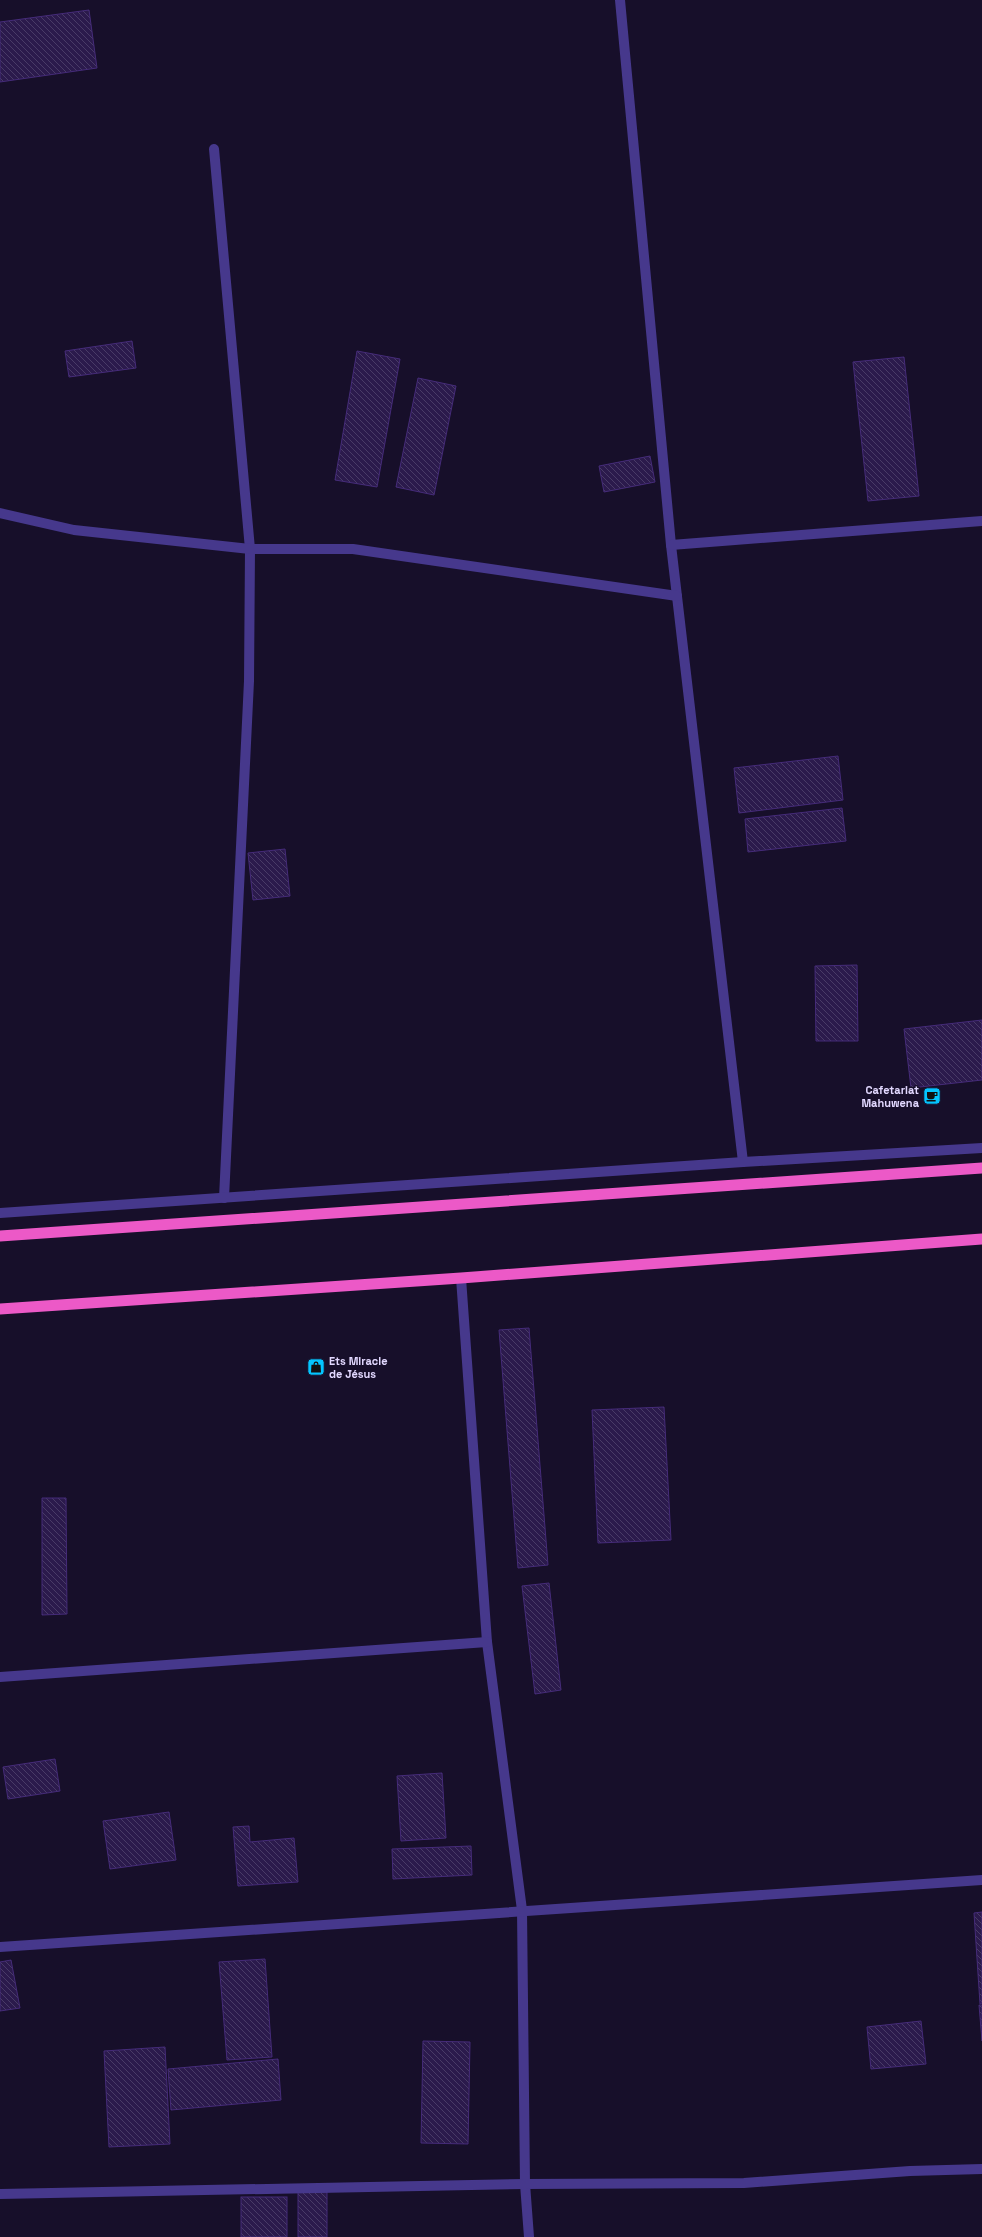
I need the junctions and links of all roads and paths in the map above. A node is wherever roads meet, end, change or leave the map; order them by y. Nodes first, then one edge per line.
1 (620, 0) edge
2 (214, 149) dead end
3 (0, 513) edge
4 (982, 521) edge
5 (671, 545) junction
6 (250, 549) junction
7 (677, 596) junction
8 (982, 1148) edge
9 (743, 1162) junction
10 (982, 1168) edge
11 (224, 1198) junction
12 (0, 1213) edge
13 (0, 1236) edge
14 (982, 1239) edge
15 (461, 1278) junction
16 (0, 1309) edge
17 (487, 1642) junction
18 (0, 1677) edge
19 (982, 1880) edge
20 (522, 1910) junction
21 (0, 1947) edge
22 (982, 2169) edge
23 (525, 2184) junction
24 (0, 2194) edge
25 (529, 2237) edge

1 - 5 street
2 - 6 street
3 - 6 street
4 - 5 street
5 - 7 street
6 - 7 street
6 - 11 street
7 - 9 street
8 - 9 street
9 - 11 street
10 - 13 highway
11 - 12 street
14 - 15 highway
15 - 16 highway
15 - 17 street
17 - 18 street
17 - 20 street
19 - 20 street
20 - 21 street
20 - 23 street
22 - 23 street
23 - 24 street
23 - 25 street

